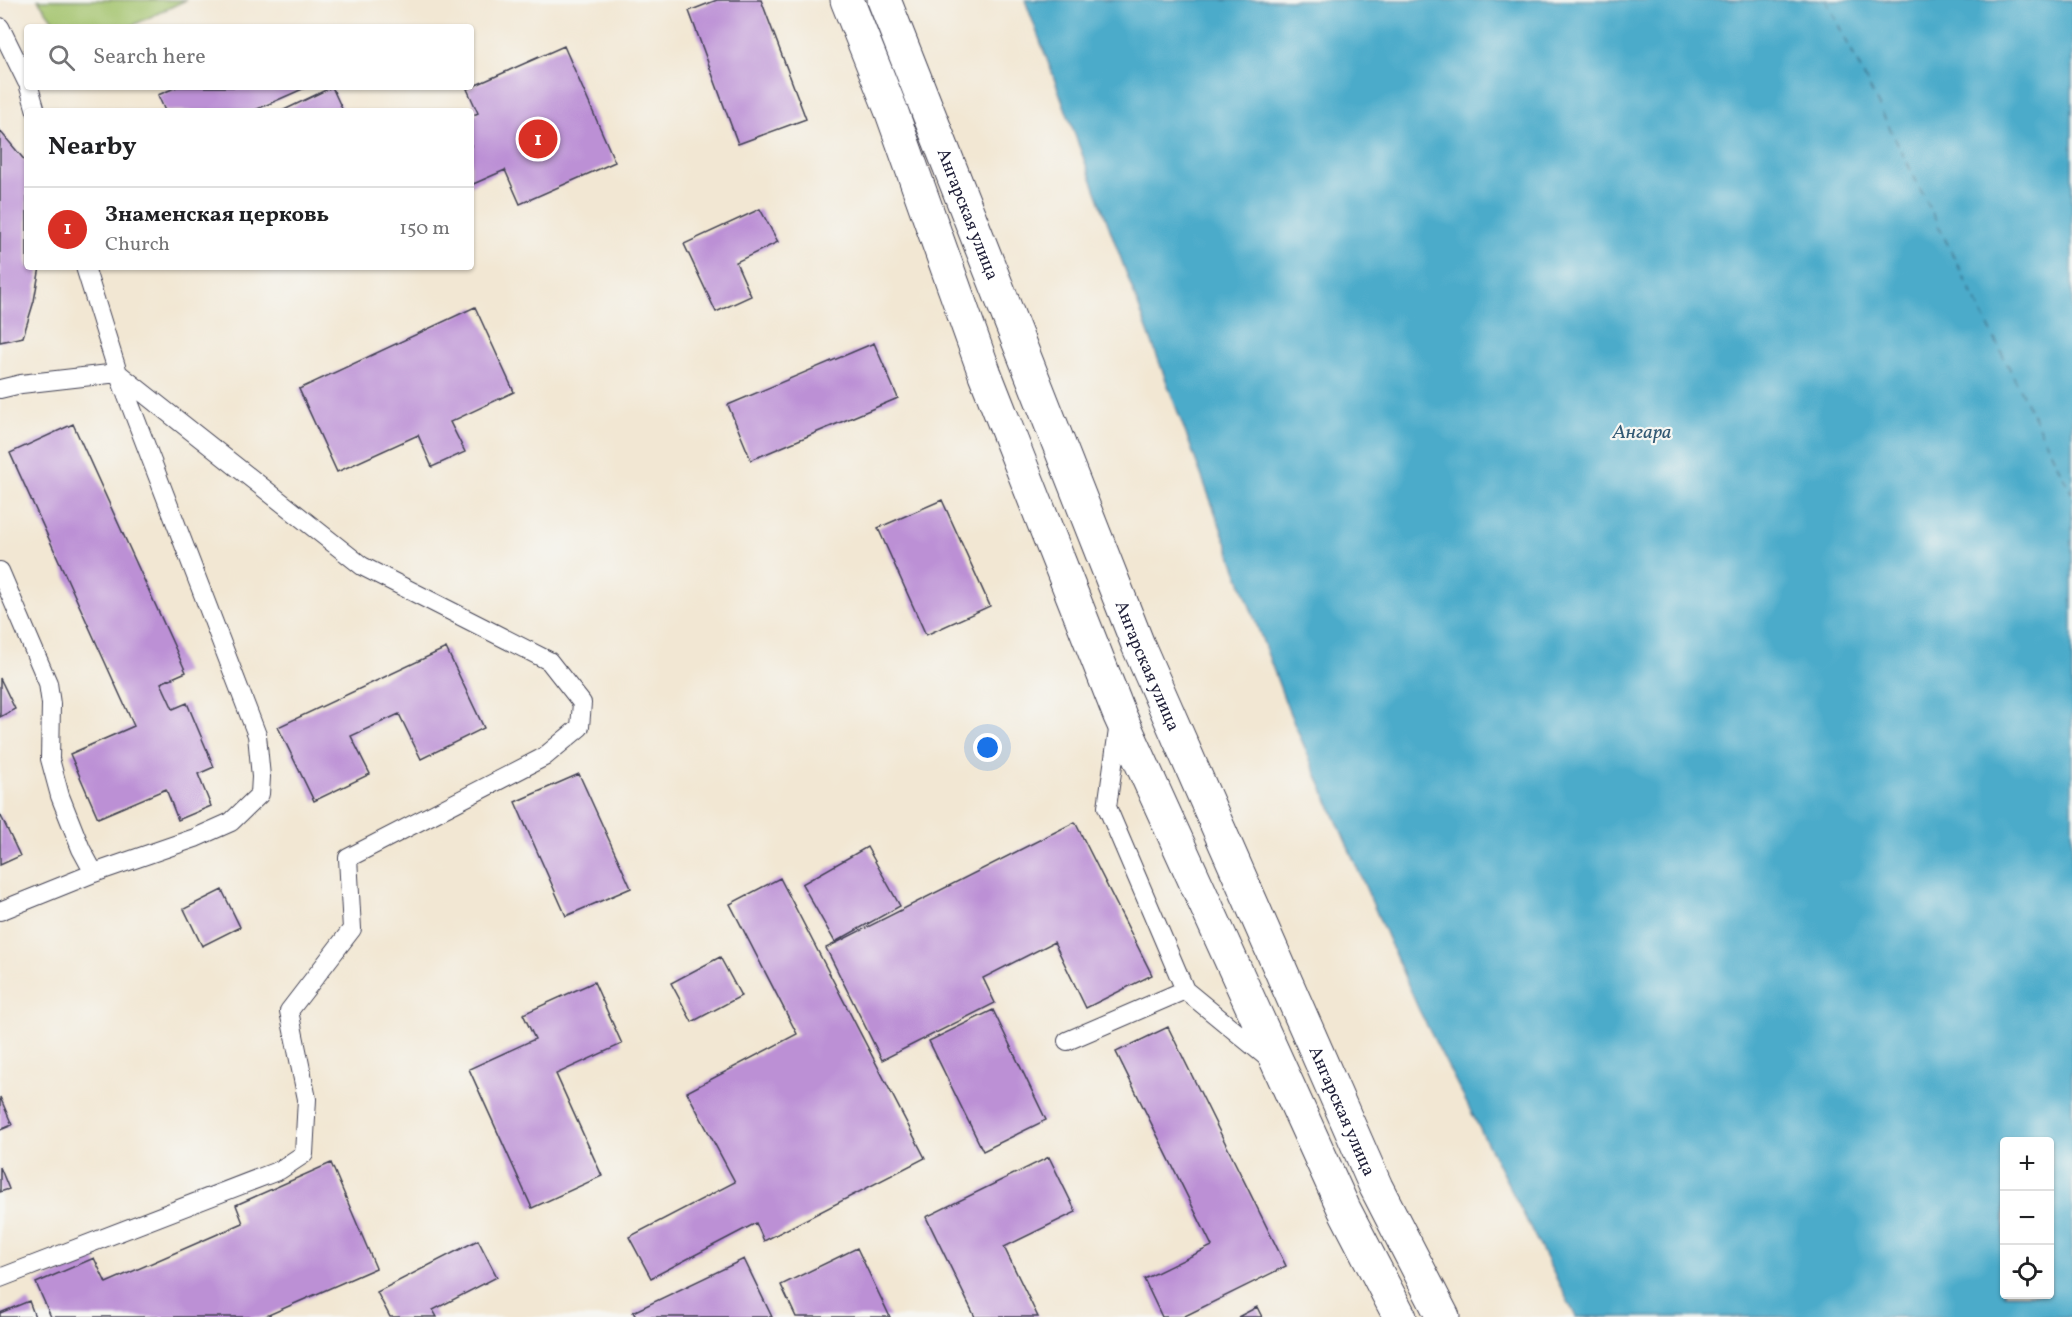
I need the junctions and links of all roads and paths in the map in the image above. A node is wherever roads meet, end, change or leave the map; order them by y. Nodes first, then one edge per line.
1 (847, 0) edge
2 (884, 0) edge
3 (0, 27) edge
4 (24, 76) edge
5 (29, 90) edge
6 (35, 108) edge
7 (86, 270) edge
8 (118, 373) junction
9 (0, 389) edge
10 (0, 571) edge
11 (1120, 716) junction
12 (94, 873) junction
13 (0, 911) edge
14 (1185, 990) junction
15 (1067, 1041) dead end
16 (1278, 1067) junction
17 (0, 1278) edge
18 (1400, 1317) edge
19 (1443, 1317) edge

1 - 11 main road, Ангарская улица
2 - 19 main road, Ангарская улица
3 - 4 lane
5 - 6 lane
7 - 8 lane
8 - 9 lane
8 - 12 lane
8 - 17 lane
10 - 12 lane
11 - 14 lane
11 - 16 main road, Ангарская улица
12 - 13 lane
14 - 15 lane
14 - 16 lane
16 - 18 main road, Ангарская улица

